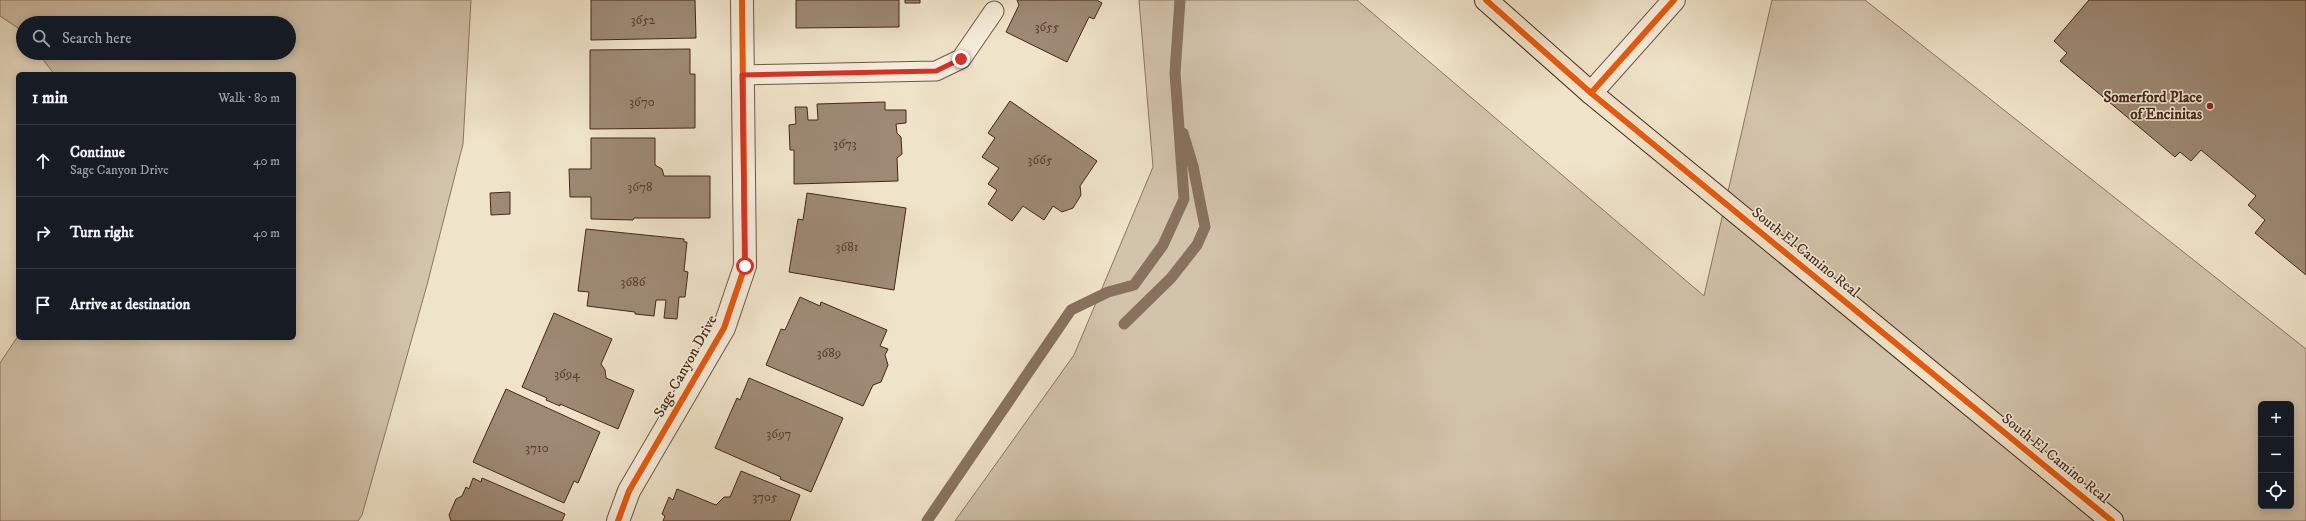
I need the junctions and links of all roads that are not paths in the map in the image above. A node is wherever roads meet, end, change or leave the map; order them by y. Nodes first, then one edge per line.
1 (742, 0) edge
2 (1486, 0) edge
3 (1674, 0) edge
4 (994, 10) dead end
5 (742, 75) junction
6 (1591, 93) junction
7 (618, 521) edge
8 (2112, 521) edge

1 - 5 street, Sage Canyon Drive
2 - 6 main road, South El Camino Real
3 - 6 street
4 - 5 lane
5 - 7 street, Sage Canyon Drive
6 - 8 main road, South El Camino Real

